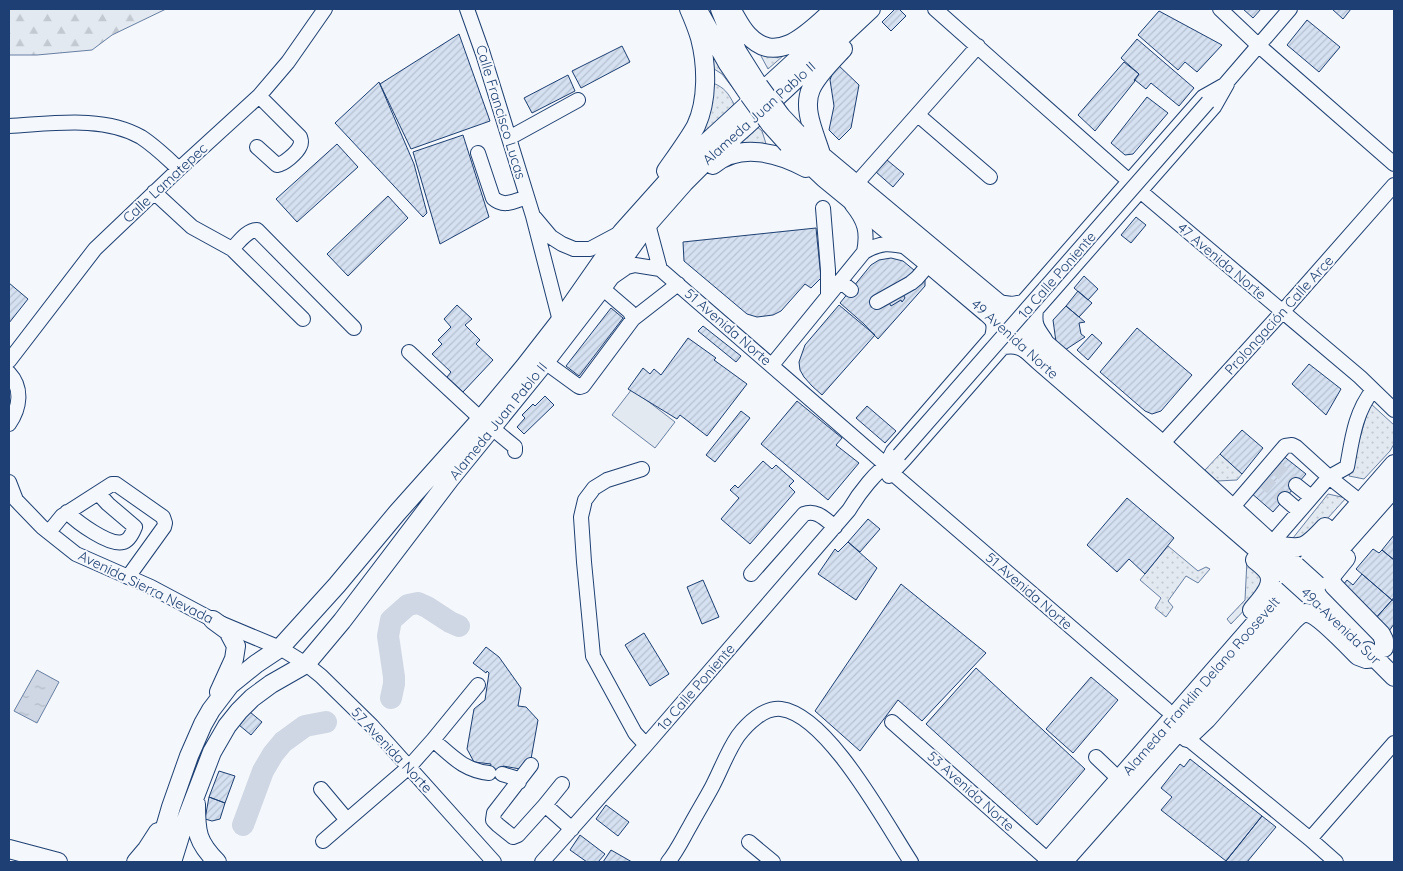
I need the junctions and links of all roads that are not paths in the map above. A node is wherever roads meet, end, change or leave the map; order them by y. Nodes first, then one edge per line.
1 (325, 9) edge
2 (467, 9) edge
3 (690, 9) edge
4 (696, 9) edge
5 (720, 9) edge
6 (731, 9) edge
7 (834, 9) edge
8 (852, 9) edge
9 (871, 9) edge
10 (879, 9) edge
11 (935, 9) edge
12 (1220, 9) edge
13 (1290, 9) edge
14 (721, 35) junction
15 (1258, 45) junction
16 (978, 46) junction
17 (1227, 84) junction
18 (259, 96) junction
19 (578, 100) dead end
20 (918, 114) junction
21 (9, 126) edge
22 (509, 138) junction
23 (792, 139) junction
24 (257, 147) dead end
25 (478, 153) dead end
26 (822, 156) junction
27 (1394, 164) edge
28 (179, 169) junction
29 (824, 178) junction
30 (990, 178) dead end
31 (1129, 181) junction
32 (1394, 185) edge
33 (849, 189) junction
34 (1140, 191) junction
35 (154, 192) junction
36 (527, 197) junction
37 (823, 208) dead end
38 (533, 216) junction
39 (648, 224) junction
40 (1089, 228) junction
41 (622, 232) junction
42 (1100, 237) junction
43 (909, 247) junction
44 (232, 249) junction
45 (864, 252) junction
46 (660, 269) junction
47 (924, 269) junction
48 (828, 270) junction
49 (845, 283) junction
50 (678, 284) junction
51 (604, 285) junction
52 (828, 296) junction
53 (877, 302) dead end
54 (1023, 302) junction
55 (992, 308) junction
56 (1036, 310) junction
57 (1283, 311) junction
58 (633, 319) junction
59 (303, 320) dead end
60 (560, 321) junction
61 (354, 328) dead end
62 (992, 338) junction
63 (1004, 347) junction
64 (409, 352) dead end
65 (1045, 354) junction
66 (9, 361) edge
67 (546, 362) junction
68 (772, 365) junction
69 (9, 372) edge
70 (1374, 390) junction
71 (1394, 410) edge
72 (9, 424) edge
73 (486, 424) junction
74 (1162, 444) junction
75 (515, 451) dead end
76 (1394, 452) edge
77 (1394, 464) edge
78 (642, 469) dead end
79 (889, 469) junction
80 (1328, 476) junction
81 (9, 482) edge
82 (1296, 485) tunnel mouth
83 (1394, 488) edge
84 (98, 493) junction
85 (1353, 496) junction
86 (1311, 497) junction
87 (1285, 499) tunnel mouth
88 (12, 501) edge
89 (1394, 503) edge
90 (1299, 511) junction
91 (67, 512) junction
92 (1227, 513) junction
93 (835, 527) junction
94 (49, 532) junction
95 (1275, 539) junction
96 (1292, 571) junction
97 (751, 574) dead end
98 (128, 577) junction
99 (213, 620) junction
100 (280, 648) junction
101 (1384, 655) edge
102 (306, 664) junction
103 (1394, 677) edge
104 (478, 685) dead end
105 (1166, 709) junction
106 (211, 710) junction
107 (892, 722) dead end
108 (1187, 738) junction
109 (433, 740) junction
110 (1394, 742) edge
111 (646, 745) junction
112 (1096, 757) dead end
113 (1155, 758) junction
114 (532, 765) dead end
115 (409, 767) junction
116 (1121, 777) junction
117 (519, 782) junction
118 (562, 784) dead end
119 (320, 789) dead end
120 (196, 795) junction
121 (546, 805) junction
122 (171, 807) junction
123 (347, 820) junction
124 (572, 829) junction
125 (1310, 839) junction
126 (324, 841) dead end
127 (750, 842) dead end
128 (9, 849) edge
129 (9, 859) edge
130 (18, 862) edge
131 (58, 862) edge
132 (136, 862) edge
133 (155, 862) edge
134 (172, 862) edge
135 (217, 862) edge
136 (494, 862) edge
137 (542, 862) edge
138 (668, 862) edge
139 (773, 862) edge
140 (911, 862) edge
141 (1053, 862) edge
142 (1336, 862) edge

1 - 18 street, Calle Lamatepec
2 - 22 street, Calle Francisco Lucas
3 - 41 main road
4 - 14 main road
5 - 14 main road
6 - 7 main road
8 - 41 main road, Alameda Juan Pablo II
9 - 39 main road, Alameda Juan Pablo II
10 - 26 main road
11 - 16 street
12 - 15 street
13 - 15 street, 1a Calle Poniente
14 - 23 main road, 49 Avenida Norte, bridge
15 - 17 street, 1a Calle Poniente
15 - 27 street
16 - 20 street
16 - 31 street
17 - 31 street, 1a Calle Poniente
17 - 34 street, 1a Calle Poniente
17 - 79 street, 1a Calle Poniente, bridge
18 - 24 street
18 - 28 street, Calle Lamatepec
19 - 22 street
20 - 30 street
20 - 33 street
21 - 28 street
22 - 36 street, Calle Francisco Lucas
23 - 26 main road, 49 Avenida Norte
23 - 29 main road, 49 Avenida Norte
25 - 36 street
26 - 33 main road, 49 Avenida Norte
28 - 35 street, Calle Lamatepec
29 - 33 main road, 49 Avenida Norte
29 - 39 main road
31 - 40 street, 1a Calle Poniente
32 - 57 street, Prolongación Calle Arce
33 - 43 main road, 49 Avenida Norte
33 - 45 street
33 - 55 main road, 49 Avenida Norte
34 - 42 street, 1a Calle Poniente
34 - 57 street, 47 Avenida Norte
35 - 44 street
35 - 66 street, Calle Lamatepec
36 - 38 street, Calle Francisco Lucas
37 - 48 street
38 - 41 street, Calle Francisco Lucas
38 - 60 street, Calle Francisco Lucas
39 - 46 street
39 - 51 main road, Alameda Juan Pablo II
40 - 42 street
40 - 54 street, 1a Calle Poniente
41 - 60 main road, Alameda Juan Pablo II
42 - 56 street, 1a Calle Poniente
43 - 45 street
43 - 47 main road, 49 Avenida Norte
44 - 59 street
44 - 61 street
45 - 49 street
46 - 50 street, 51 Avenida Norte
46 - 51 street
47 - 53 street
47 - 55 main road, 49 Avenida Norte
48 - 49 street
48 - 52 street
49 - 52 street
50 - 58 street
50 - 68 street, 51 Avenida Norte
51 - 58 street
51 - 67 main road, Alameda Juan Pablo II
52 - 68 street
54 - 55 street, 1a Calle Poniente
54 - 56 street
55 - 62 street
55 - 65 main road, 49 Avenida Norte
56 - 65 street, 1a Calle Poniente
57 - 70 street, 47 Avenida Norte
57 - 74 street, Prolongación Calle Arce
58 - 67 street
60 - 73 main road, Alameda Juan Pablo II
62 - 63 street
62 - 79 street, 1a Calle Poniente
63 - 65 street
63 - 79 street, 1a Calle Poniente
64 - 73 street
65 - 74 main road, 49 Avenida Norte
65 - 92 main road, 49 Avenida Norte
67 - 73 main road, Alameda Juan Pablo II
68 - 79 street, 51 Avenida Norte
69 - 72 street
70 - 71 street, 47 Avenida Norte
70 - 80 street
73 - 75 street
73 - 100 main road, Alameda Juan Pablo II
73 - 102 main road, Alameda Juan Pablo II
74 - 92 main road, 49 Avenida Norte
76 - 85 main road
77 - 116 main road, Alameda Franklin Delano Roosevelt
78 - 111 street
79 - 93 street, 1a Calle Poniente
79 - 105 street, 51 Avenida Norte
80 - 85 street
80 - 86 street
80 - 92 street
81 - 88 street, Avenida Sierra Nevada
82 - 86 street
83 - 113 main road, Alameda Franklin Delano Roosevelt
84 - 91 street
84 - 91 street
84 - 98 street
85 - 95 main road
86 - 90 street
87 - 90 street
88 - 94 street, Avenida Sierra Nevada
89 - 101 main road
90 - 95 street
91 - 94 street
92 - 95 main road, 49 Avenida Norte
92 - 96 main road, 49 Avenida Norte
92 - 105 main road
93 - 97 street
93 - 111 street, 1a Calle Poniente
94 - 98 street, Avenida Sierra Nevada
95 - 96 main road, 49 Avenida Norte
96 - 101 main road, 49a Avenida Sur, bridge
98 - 99 street, Avenida Sierra Nevada
99 - 100 street, Avenida Sierra Nevada
99 - 106 main road
100 - 102 street, 57 Avenida Norte
100 - 106 main road, Alameda Juan Pablo II
101 - 103 main road, 49a Avenida Sur
101 - 108 main road
102 - 115 street, 57 Avenida Norte
102 - 120 main road, Alameda Juan Pablo II
104 - 109 street
105 - 116 main road
106 - 122 main road, Alameda Juan Pablo II
107 - 141 street, 53 Avenida Norte
108 - 113 main road
108 - 125 street
109 - 115 street
109 - 117 street
110 - 125 street
111 - 124 street, 1a Calle Poniente
112 - 116 street
113 - 141 main road, Alameda Franklin Delano Roosevelt
114 - 117 street
115 - 123 street
115 - 136 street, 57 Avenida Norte
116 - 141 main road, Alameda Franklin Delano Roosevelt
117 - 121 street
118 - 121 street
119 - 123 street
120 - 134 main road, Alameda Juan Pablo II
120 - 135 main road
121 - 124 street
122 - 132 main road
122 - 133 main road, Alameda Juan Pablo II
123 - 126 street
124 - 137 street, 1a Calle Poniente
125 - 142 street
127 - 139 street
128 - 131 main road
129 - 130 main road
138 - 140 street

